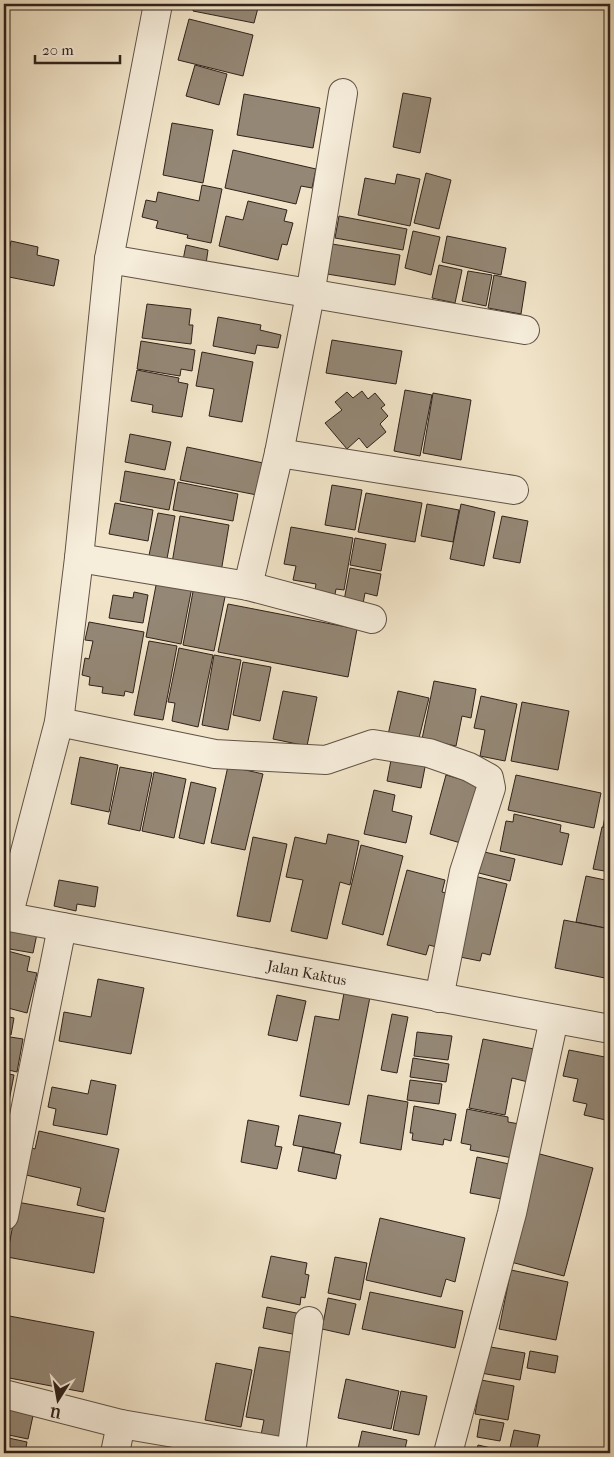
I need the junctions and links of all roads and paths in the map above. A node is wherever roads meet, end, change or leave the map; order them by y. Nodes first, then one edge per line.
1 (158, 4) edge
2 (343, 94) dead end
3 (109, 259) junction
4 (310, 295) junction
5 (525, 330) dead end
6 (279, 453) junction
7 (514, 490) dead end
8 (79, 558) junction
9 (248, 586) junction
10 (372, 619) dead end
11 (59, 722) junction
12 (6, 917) edge
13 (62, 927) junction
14 (439, 998) junction
15 (554, 1019) junction
16 (610, 1030) edge
17 (4, 1216) edge
18 (309, 1321) dead end
19 (4, 1394) edge
20 (121, 1424) junction
21 (115, 1453) edge
22 (291, 1453) edge
23 (448, 1453) edge

1 - 3 street
2 - 4 street
3 - 4 street
3 - 8 street
4 - 5 street
4 - 6 street
6 - 7 street
6 - 9 street
8 - 9 street
8 - 11 street
9 - 10 street
11 - 12 street
11 - 14 street
12 - 13 street, Jalan Kaktus
13 - 14 street, Jalan Kaktus
13 - 17 street
14 - 15 street, Jalan Kaktus
15 - 16 street, Jalan Kaktus
15 - 23 street
18 - 22 street
19 - 20 street
20 - 21 street
20 - 22 street

